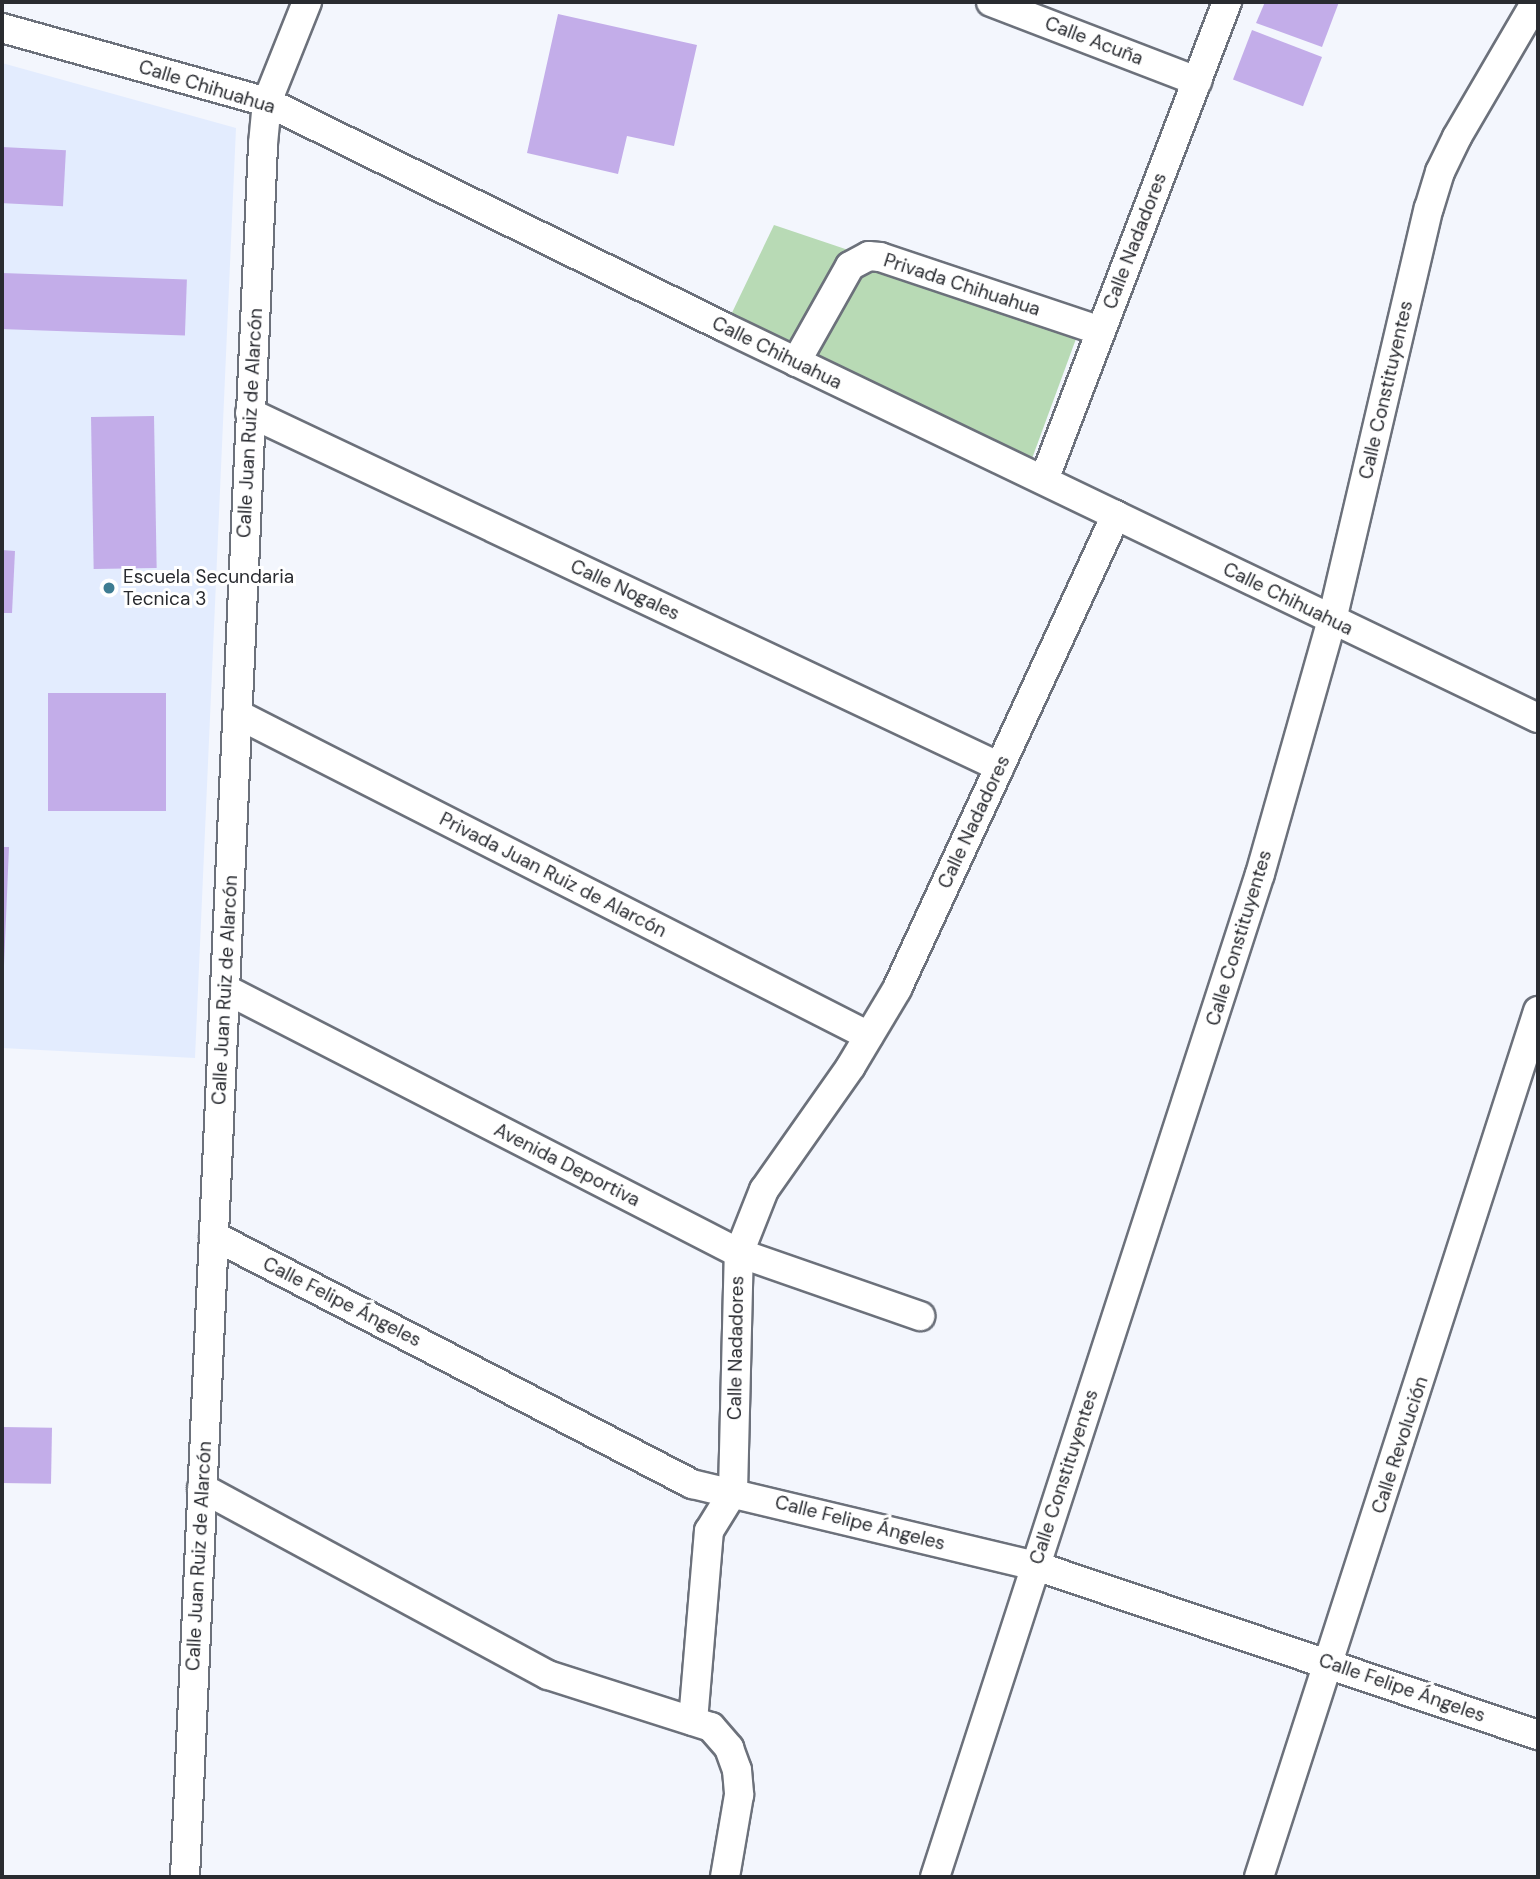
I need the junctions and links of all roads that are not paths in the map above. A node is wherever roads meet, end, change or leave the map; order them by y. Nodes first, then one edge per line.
1 (307, 2) edge
2 (992, 2) edge
3 (1227, 2) edge
4 (1536, 2) edge
5 (2, 27) edge
6 (1197, 80) junction
7 (267, 102) junction
8 (1101, 331) junction
9 (796, 362) junction
10 (250, 413) junction
11 (1044, 480) junction
12 (1116, 515) junction
13 (1332, 620) junction
14 (237, 714) junction
15 (1538, 718) edge
16 (1000, 767) junction
17 (225, 989) junction
18 (1538, 1011) edge
19 (869, 1036) junction
20 (214, 1236) junction
21 (739, 1253) junction
22 (920, 1316) dead end
23 (202, 1488) junction
24 (733, 1492) junction
25 (1035, 1566) junction
26 (1330, 1663) junction
27 (693, 1721) junction
28 (1538, 1735) edge
29 (185, 1877) edge
30 (725, 1877) edge
31 (935, 1877) edge
32 (1259, 1877) edge

1 - 7 street, Calle Juan Ruiz de Alarcón
2 - 6 street, Calle Acuña
3 - 6 street, Calle Nadadores
4 - 13 street, Calle Constituyentes
5 - 7 street, Calle Chihuahua
6 - 8 street, Calle Nadadores
7 - 9 street, Calle Chihuahua
7 - 10 street, Calle Juan Ruiz de Alarcón
8 - 9 street, Privada Chihuahua
8 - 11 street, Calle Nadadores
9 - 11 street, Calle Chihuahua
10 - 14 street, Calle Juan Ruiz de Alarcón
10 - 16 street, Calle Nogales
11 - 12 street, Calle Chihuahua
12 - 13 street, Calle Chihuahua
12 - 16 street, Calle Nadadores
13 - 15 street, Calle Chihuahua
13 - 25 street, Calle Constituyentes
14 - 17 street, Calle Juan Ruiz de Alarcón
14 - 19 street, Privada Juan Ruiz de Alarcón
16 - 19 street, Calle Nadadores
17 - 20 street, Calle Juan Ruiz de Alarcón
17 - 21 street, Avenida Deportiva
18 - 26 street, Calle Revolución
19 - 21 street, Calle Nadadores
20 - 23 street, Calle Juan Ruiz de Alarcón
20 - 24 street, Calle Felipe Ángeles
21 - 22 street, Avenida Deportiva
21 - 24 street, Calle Nadadores
23 - 27 street
23 - 29 street, Calle Juan Ruiz de Alarcón
24 - 25 street, Calle Felipe Ángeles
24 - 27 street
25 - 26 street, Calle Felipe Ángeles
25 - 31 street, Calle Constituyentes
26 - 28 street, Calle Felipe Ángeles
26 - 32 street, Calle Revolución
27 - 30 street

